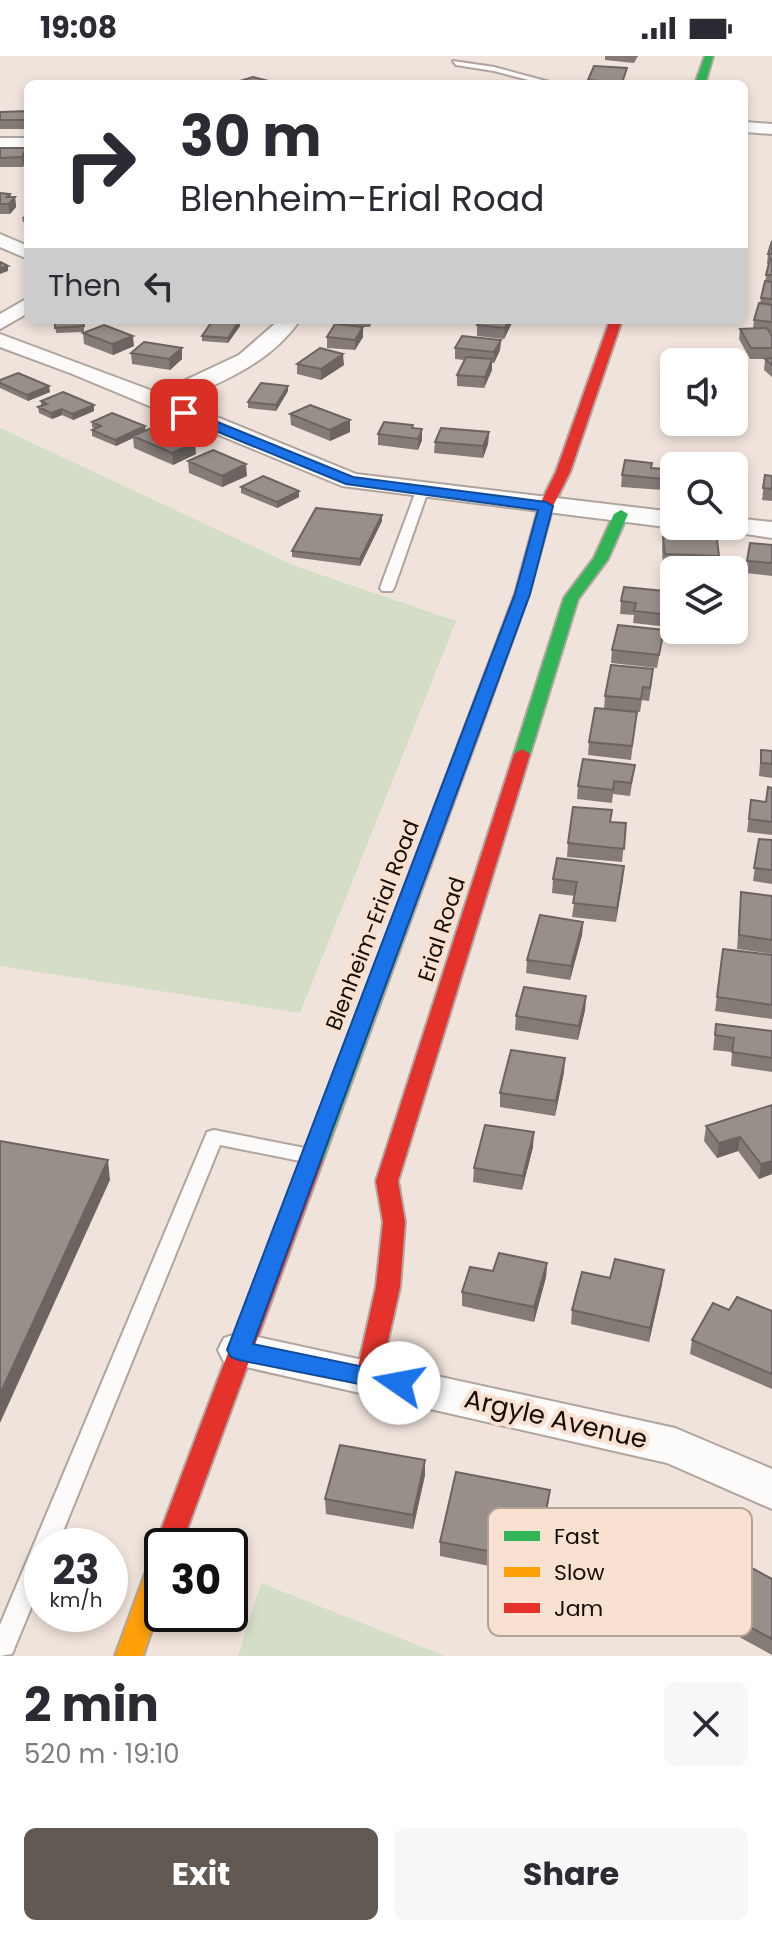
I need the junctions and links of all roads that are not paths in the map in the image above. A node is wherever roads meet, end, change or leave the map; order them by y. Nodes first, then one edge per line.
1 (709, 56) edge
2 (456, 63) dead end
3 (537, 80) edge
4 (701, 80) edge
5 (748, 127) edge
6 (772, 129) edge
7 (0, 143) edge
8 (24, 143) edge
9 (0, 240) edge
10 (24, 251) edge
11 (24, 307) edge
12 (0, 323) edge
13 (287, 324) edge
14 (615, 324) edge
15 (0, 340) edge
16 (157, 402) junction
17 (422, 491) junction
18 (546, 506) junction
19 (621, 514) junction
20 (660, 518) edge
21 (748, 527) edge
22 (772, 530) edge
23 (387, 588) dead end
24 (312, 1156) junction
25 (239, 1350) junction
26 (368, 1376) junction
27 (772, 1490) edge
28 (52, 1528) edge
29 (175, 1528) edge
30 (24, 1596) edge
31 (144, 1614) edge
32 (0, 1654) edge
33 (129, 1656) edge

1 - 4 main road
2 - 3 lane
5 - 6 street
7 - 8 street
9 - 10 street
11 - 12 street
13 - 16 street
14 - 18 main road, Blenheim-Erial Road
15 - 16 street
16 - 17 street
17 - 18 street
17 - 23 lane
18 - 19 street
18 - 24 main road, Blenheim-Erial Road
19 - 20 street
19 - 26 main road, Erial Road
21 - 22 street
24 - 25 main road, Blenheim-Erial Road
24 - 28 lane
25 - 26 street, Argyle Avenue
25 - 29 main road, Blenheim-Erial Road
26 - 27 street, Argyle Avenue
30 - 32 lane
31 - 33 main road

